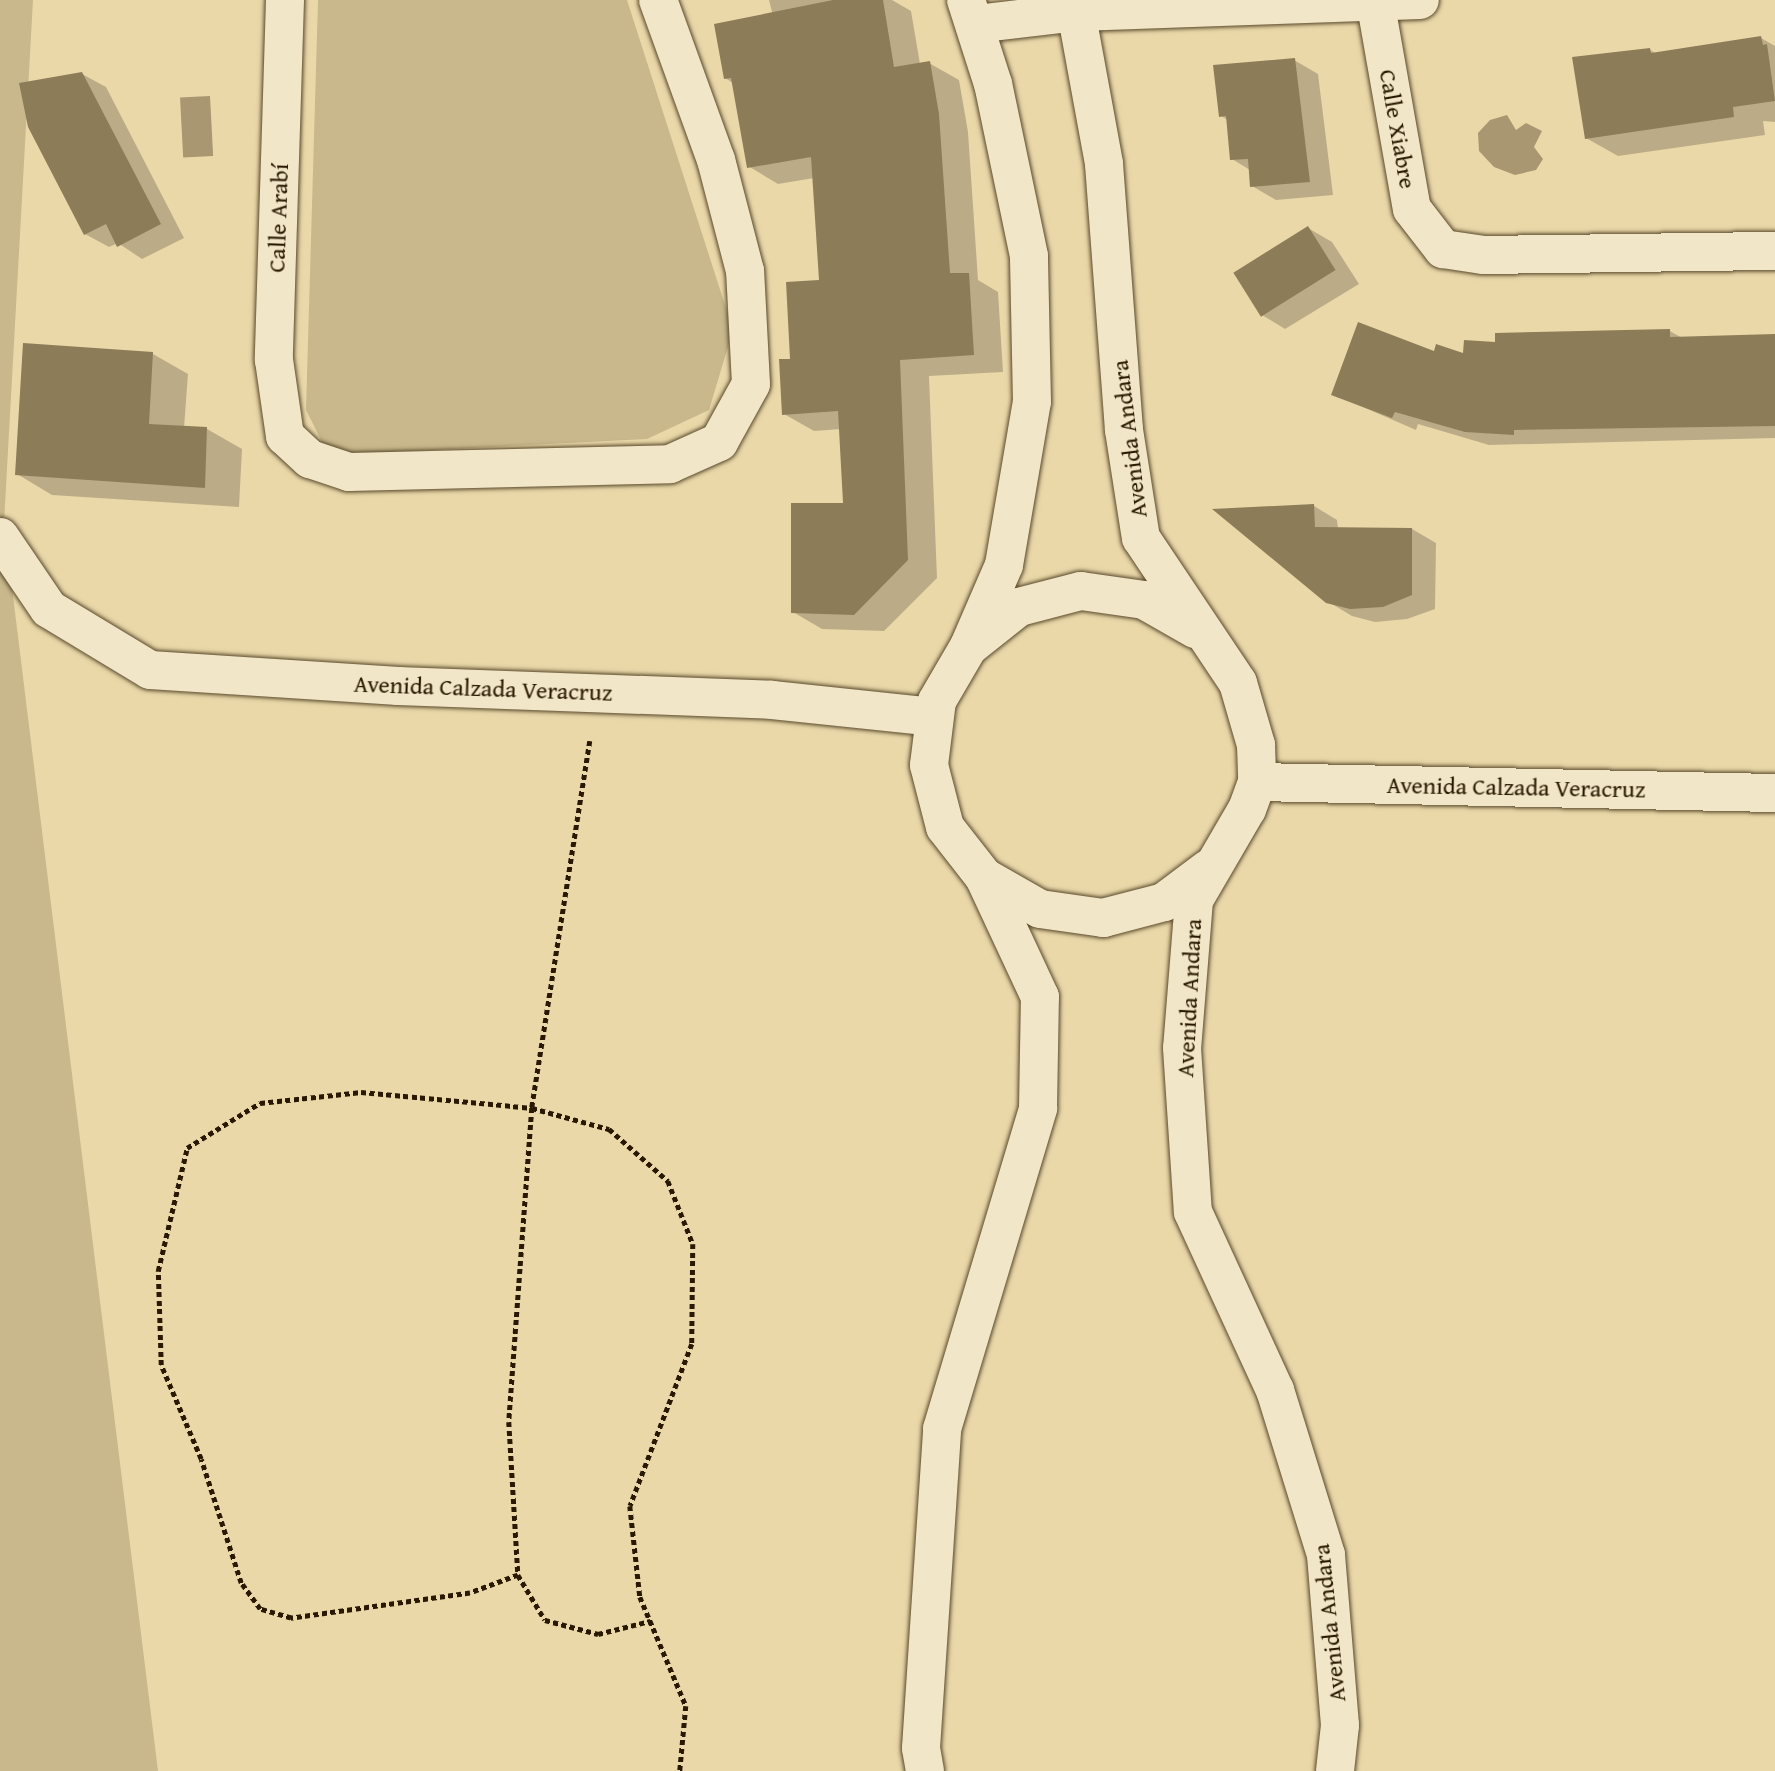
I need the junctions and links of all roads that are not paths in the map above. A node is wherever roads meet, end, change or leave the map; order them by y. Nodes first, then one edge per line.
1 (285, 0) edge
2 (658, 0) edge
3 (1420, 0) edge
4 (1376, 2) edge
5 (1076, 6) edge
6 (971, 12) edge
7 (1775, 251) edge
8 (0, 537) edge
9 (1200, 632) junction
10 (969, 646) junction
11 (933, 717) junction
12 (1257, 782) junction
13 (1775, 793) edge
14 (1216, 863) junction
15 (984, 877) junction
16 (925, 1771) edge
17 (1335, 1771) edge

1 - 2 street, Calle Arabí
3 - 4 street
4 - 5 street
4 - 7 street, Calle Xiabre
5 - 6 street
5 - 9 street, Avenida Andara
6 - 10 street
8 - 11 street, Avenida Calzada Veracruz
9 - 10 street
9 - 12 street, Avenida Andara
10 - 11 street
11 - 15 street
12 - 13 street, Avenida Calzada Veracruz
12 - 14 street, Avenida Andara
14 - 15 street
14 - 17 street, Avenida Andara
15 - 16 street

